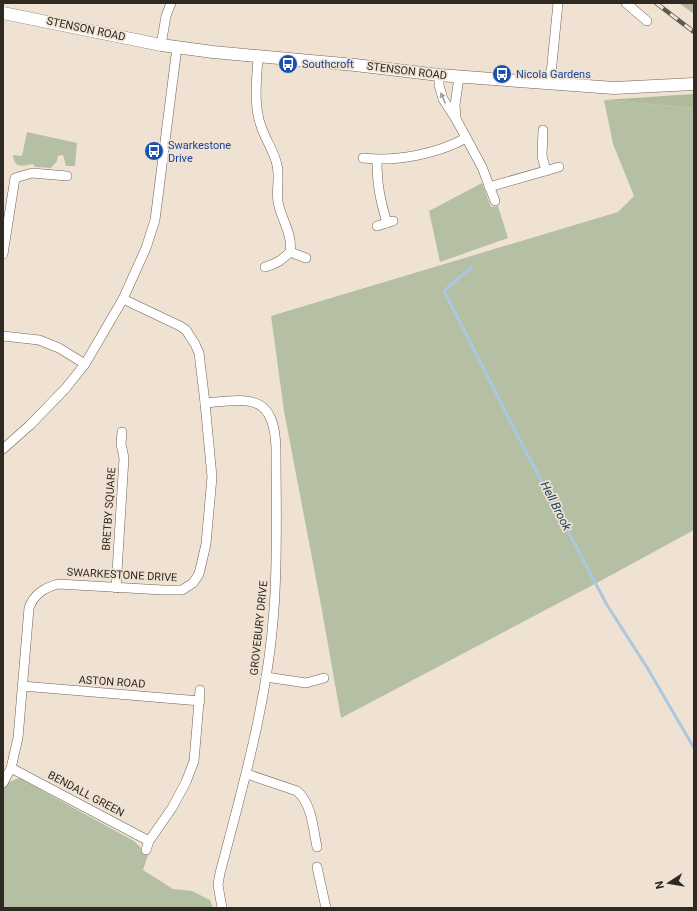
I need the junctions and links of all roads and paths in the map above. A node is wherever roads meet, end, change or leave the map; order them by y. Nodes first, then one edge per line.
1 (171, 3) edge
2 (558, 3) edge
3 (626, 3) edge
4 (3, 13) edge
5 (647, 20) dead end
6 (161, 45) junction
7 (176, 47) junction
8 (258, 56) junction
9 (439, 75) junction
10 (459, 77) junction
11 (550, 84) junction
12 (694, 84) edge
13 (456, 118) junction
14 (543, 130) dead end
15 (466, 138) junction
16 (363, 158) dead end
17 (377, 160) junction
18 (559, 167) dead end
19 (546, 171) junction
20 (67, 176) dead end
21 (489, 187) junction
22 (494, 200) dead end
23 (377, 226) dead end
24 (290, 252) junction
25 (3, 254) edge
26 (306, 258) dead end
27 (265, 267) dead end
28 (123, 299) junction
29 (3, 336) edge
30 (85, 364) junction
31 (205, 403) junction
32 (122, 432) dead end
33 (3, 449) edge
34 (116, 588) junction
35 (266, 677) junction
36 (324, 678) dead end
37 (22, 686) junction
38 (200, 690) dead end
39 (200, 701) junction
40 (12, 768) junction
41 (247, 774) junction
42 (3, 783) edge
43 (149, 841) junction
44 (317, 847) dead end
45 (146, 850) dead end
46 (317, 867) dead end
47 (222, 908) edge
48 (326, 908) edge

1 - 6 street
2 - 11 street
3 - 5 street
4 - 6 street, STENSON ROAD
6 - 7 street, STENSON ROAD
7 - 8 street, STENSON ROAD
7 - 28 street
8 - 9 street, STENSON ROAD
8 - 24 street
9 - 10 street, STENSON ROAD
13 -> 9 street
10 - 11 street, STENSON ROAD
10 - 13 street
11 - 12 street, STENSON ROAD
13 - 15 street
14 - 19 street
15 - 17 street
15 - 21 street
16 - 17 street
17 - 23 street
18 - 19 street
19 - 21 street
20 - 25 street
21 - 22 street
24 - 26 street
24 - 27 street
28 - 30 street
28 - 31 street, SWARKESTONE DRIVE
29 - 30 street
30 - 33 street
31 - 34 street, SWARKESTONE DRIVE
31 - 35 street, GROVEBURY DRIVE
32 - 34 street, BRETBY SQUARE
34 - 37 street, SWARKESTONE DRIVE
35 - 36 street
35 - 41 street, GROVEBURY DRIVE
37 - 39 street, ASTON ROAD
37 - 40 street, SWARKESTONE DRIVE
38 - 39 street
39 - 43 street
40 - 42 street, SWARKESTONE DRIVE
40 - 43 street, BENDALL GREEN
41 - 44 street
41 - 47 street, GROVEBURY DRIVE
43 - 45 street
46 - 48 street

